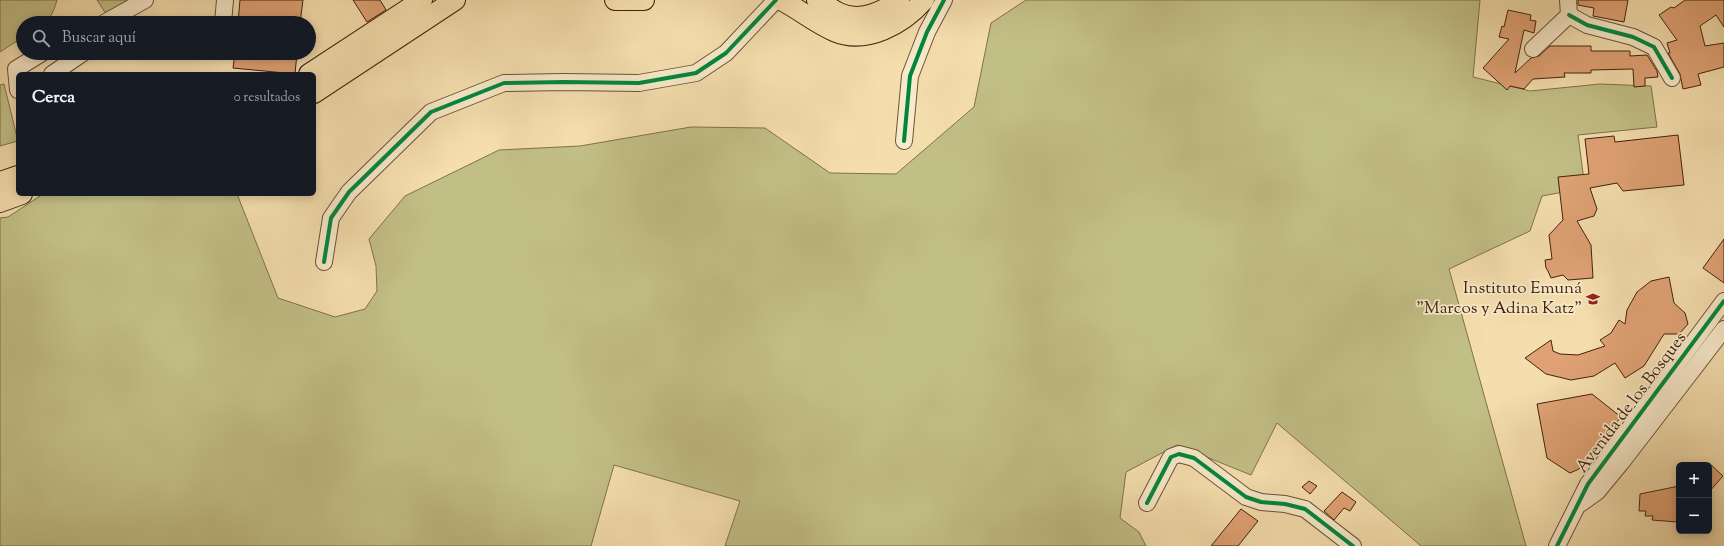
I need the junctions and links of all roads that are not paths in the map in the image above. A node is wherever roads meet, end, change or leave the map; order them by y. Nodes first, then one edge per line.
1 (145, 0) edge
2 (225, 0) edge
3 (422, 0) edge
4 (455, 0) edge
5 (615, 0) edge
6 (644, 0) edge
7 (776, 0) edge
8 (781, 0) edge
9 (817, 0) edge
10 (899, 0) edge
11 (924, 0) edge
12 (944, 0) edge
13 (1569, 8) edge
14 (116, 16) edge
15 (224, 16) edge
16 (1533, 49) dead end
17 (31, 60) edge
18 (73, 60) edge
19 (16, 72) edge
20 (55, 72) edge
21 (312, 72) edge
22 (1672, 78) dead end
23 (316, 92) edge
24 (904, 141) dead end
25 (16, 177) edge
26 (0, 182) edge
27 (16, 196) edge
28 (0, 202) edge
29 (324, 262) dead end
30 (1724, 301) edge
31 (1724, 329) edge
32 (1671, 386) junction
33 (1147, 503) dead end
34 (1353, 546) edge
35 (1556, 546) edge

1 - 14 street
2 - 15 street
3 - 21 main road
4 - 23 main road
5 - 6 main road
7 - 29 street
8 - 11 main road
9 - 10 main road
12 - 24 street
13 - 16 street
13 - 22 street
17 - 19 street
18 - 20 street
25 - 26 main road
27 - 28 main road
30 - 32 street, Avenida de los Bosques
31 - 32 street, Avenida de los Bosques
32 - 35 street, Avenida de los Bosques
33 - 34 street

